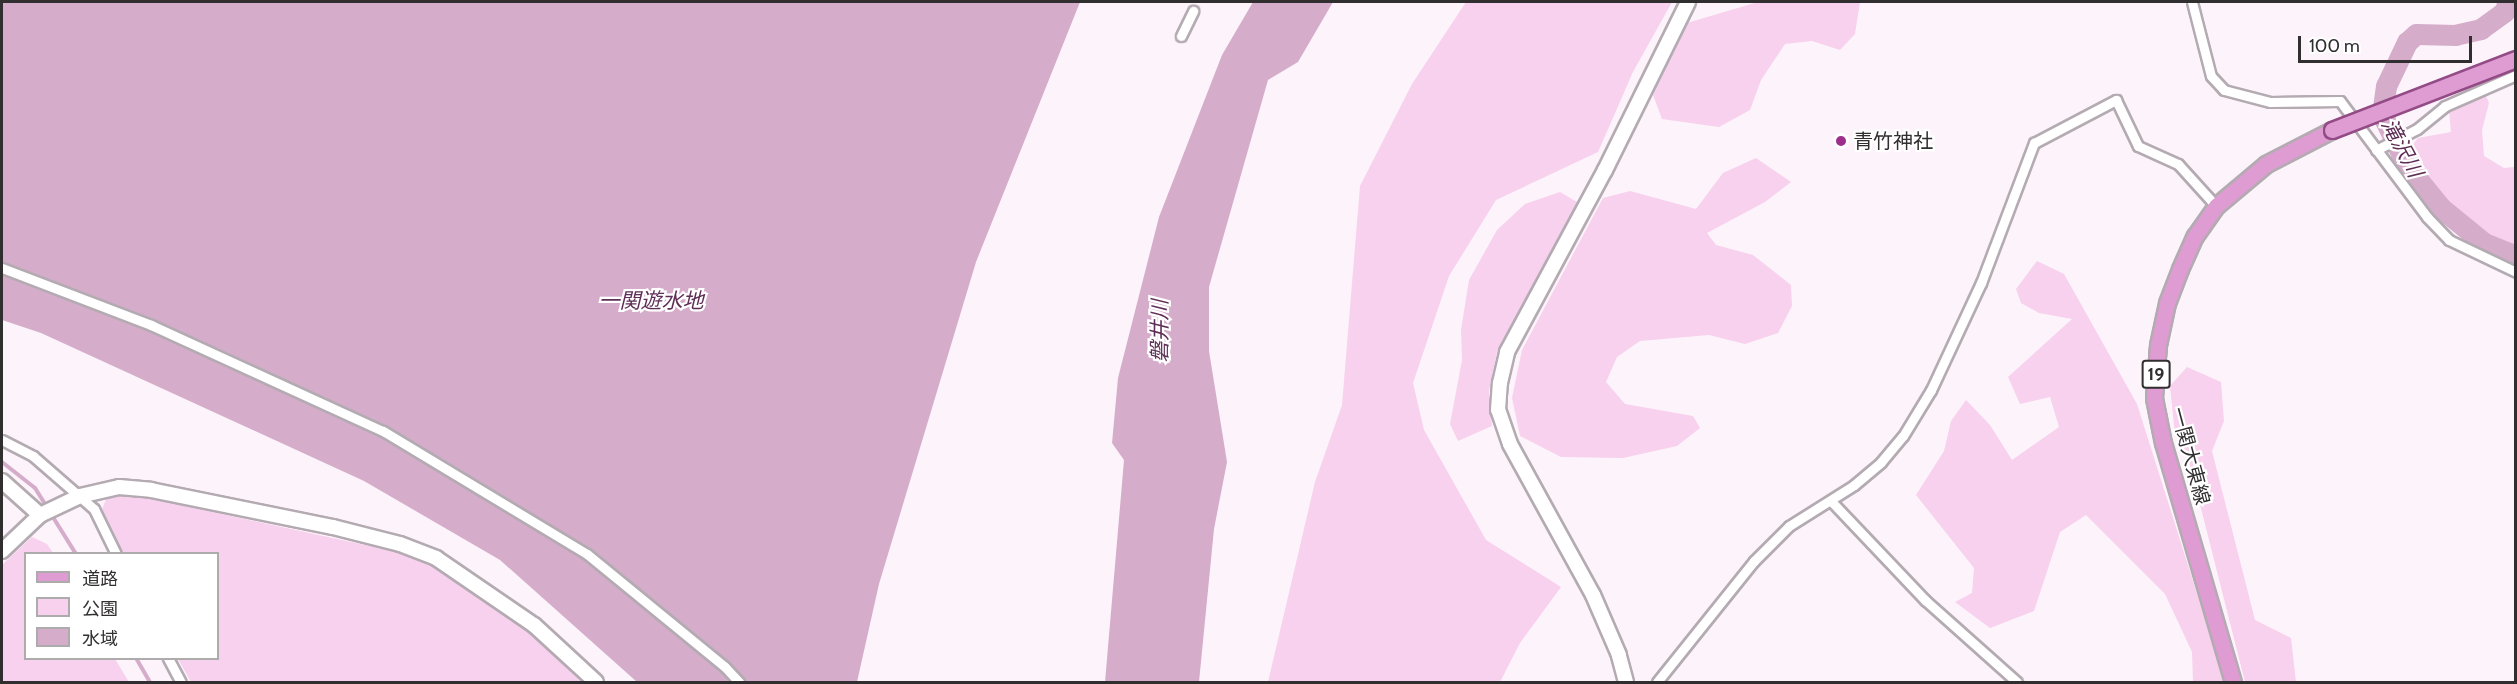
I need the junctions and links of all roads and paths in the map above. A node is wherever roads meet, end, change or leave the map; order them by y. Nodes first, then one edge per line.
1 (1688, 2) edge
2 (2192, 2) edge
3 (1193, 11) dead end
4 (1181, 36) dead end
5 (2516, 59) edge
6 (2516, 75) edge
7 (2378, 148) junction
8 (2216, 206) junction
9 (2, 268) edge
10 (2516, 272) edge
11 (2, 440) edge
12 (2, 481) edge
13 (80, 496) junction
14 (1831, 501) junction
15 (40, 515) junction
16 (2, 550) edge
17 (115, 552) edge
18 (169, 660) edge
19 (181, 682) edge
20 (596, 682) edge
21 (739, 682) edge
22 (1626, 682) edge
23 (1657, 682) edge
24 (2017, 682) edge
25 (2233, 682) edge

1 - 22 street
2 - 7 street
3 - 4 street
5 - 8 main road, 一関大東線 / 19, bridge
6 - 7 street
7 - 10 street
8 - 14 street
8 - 25 main road, 一関大東線 / 19
9 - 21 street
11 - 13 street
12 - 15 street
13 - 15 street
13 - 17 street
13 - 20 street
14 - 23 street
14 - 24 street
15 - 16 street
18 - 19 street

